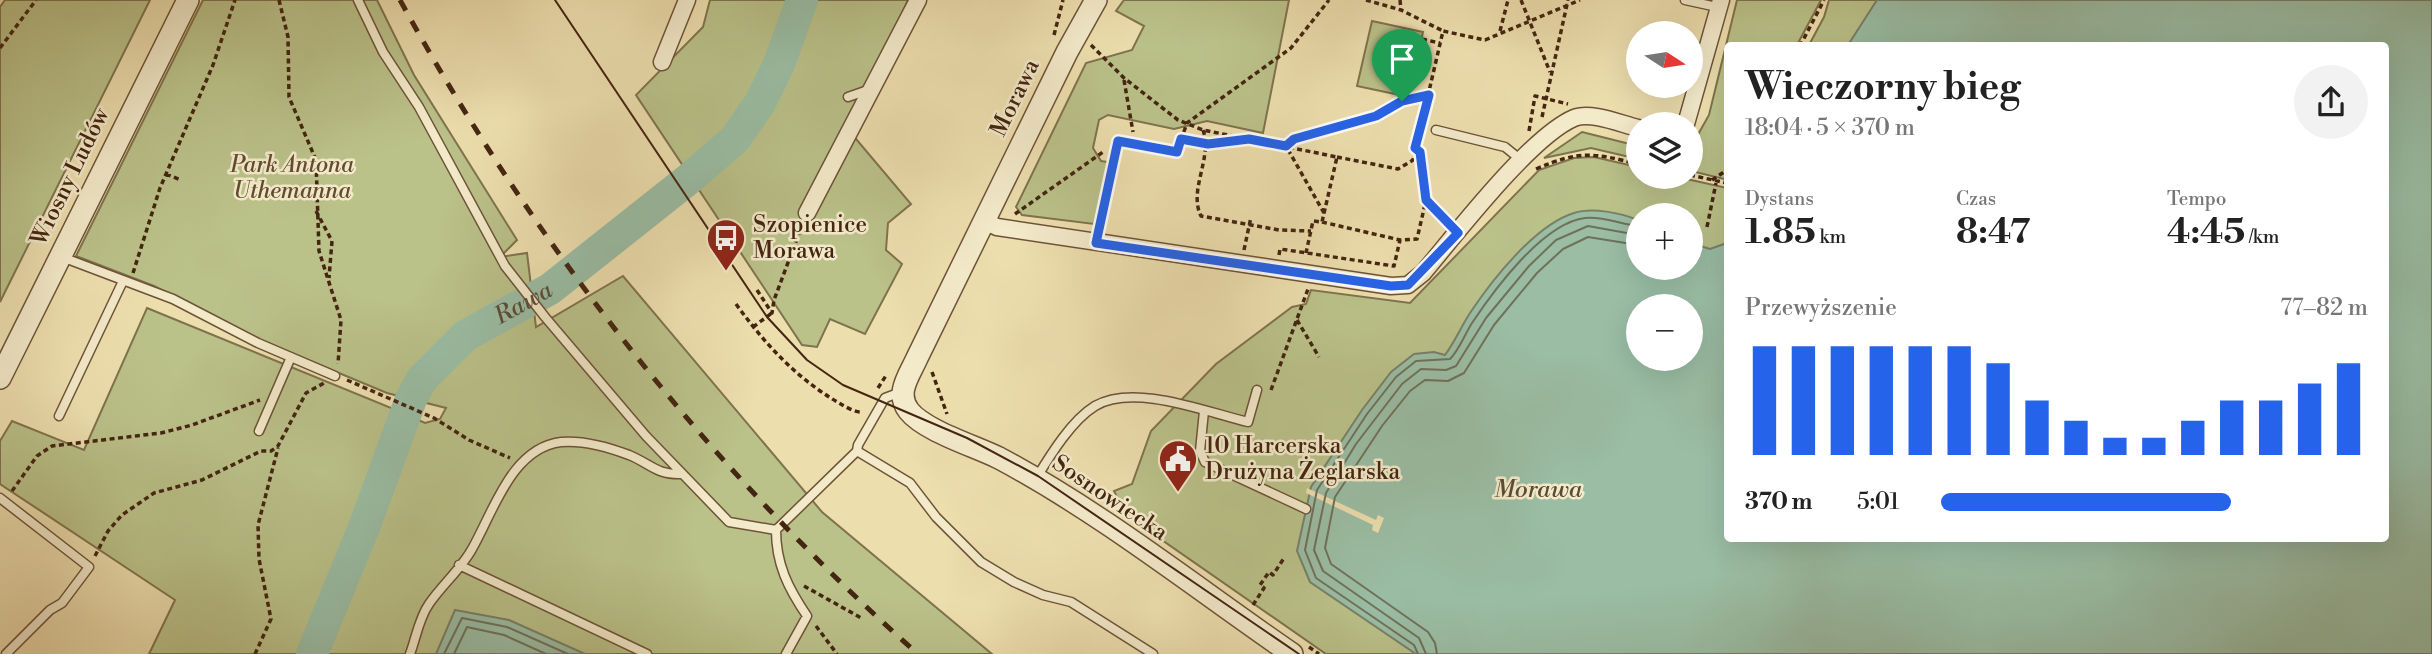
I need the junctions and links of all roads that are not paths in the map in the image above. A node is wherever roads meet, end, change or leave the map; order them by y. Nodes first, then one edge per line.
1 (188, 0) edge
2 (358, 0) edge
3 (687, 0) edge
4 (918, 0) edge
5 (1096, 0) edge
6 (1685, 0) edge
7 (1719, 4) edge
8 (662, 62) dead end
9 (874, 88) junction
10 (848, 97) dead end
11 (1689, 112) edge
12 (1626, 125) edge
13 (1436, 130) dead end
14 (1177, 152) road end
15 (1521, 159) junction
16 (807, 213) road end
17 (984, 221) junction
18 (1096, 243) junction
19 (61, 256) junction
20 (126, 282) junction
21 (291, 357) junction
22 (335, 376) road end
23 (0, 378) edge
24 (1257, 390) dead end
25 (901, 392) junction
26 (1204, 411) junction
27 (59, 416) dead end
28 (259, 431) dead end
29 (857, 451) junction
30 (682, 474) junction
31 (1035, 479) junction
32 (2, 500) edge
33 (1306, 509) dead end
34 (776, 530) junction
35 (459, 565) junction
36 (6, 654) edge
37 (410, 654) edge
38 (647, 654) edge
39 (786, 654) edge
40 (1153, 654) edge
41 (1292, 654) edge

1 - 19 street, Wiosny Ludów
2 - 30 lane
3 - 8 street
4 - 9 street
5 - 17 street, Morawa
6 - 7 lane
7 - 11 street
9 - 10 lane
9 - 16 street
12 - 15 street
13 - 15 lane
14 - 18 lane
15 - 18 street
17 - 18 street
17 - 25 street, Morawa
19 - 20 lane
19 - 23 street, Wiosny Ludów
20 - 21 lane
20 - 27 lane
21 - 22 lane
21 - 28 lane
24 - 26 lane
25 - 29 lane
25 - 31 street, Sosnowiecka
26 - 31 lane
26 - 33 lane
29 - 34 lane
29 - 40 lane
30 - 34 lane
30 - 35 lane
31 - 41 street, Sosnowiecka
32 - 36 lane
34 - 39 lane
35 - 37 lane
35 - 38 lane

